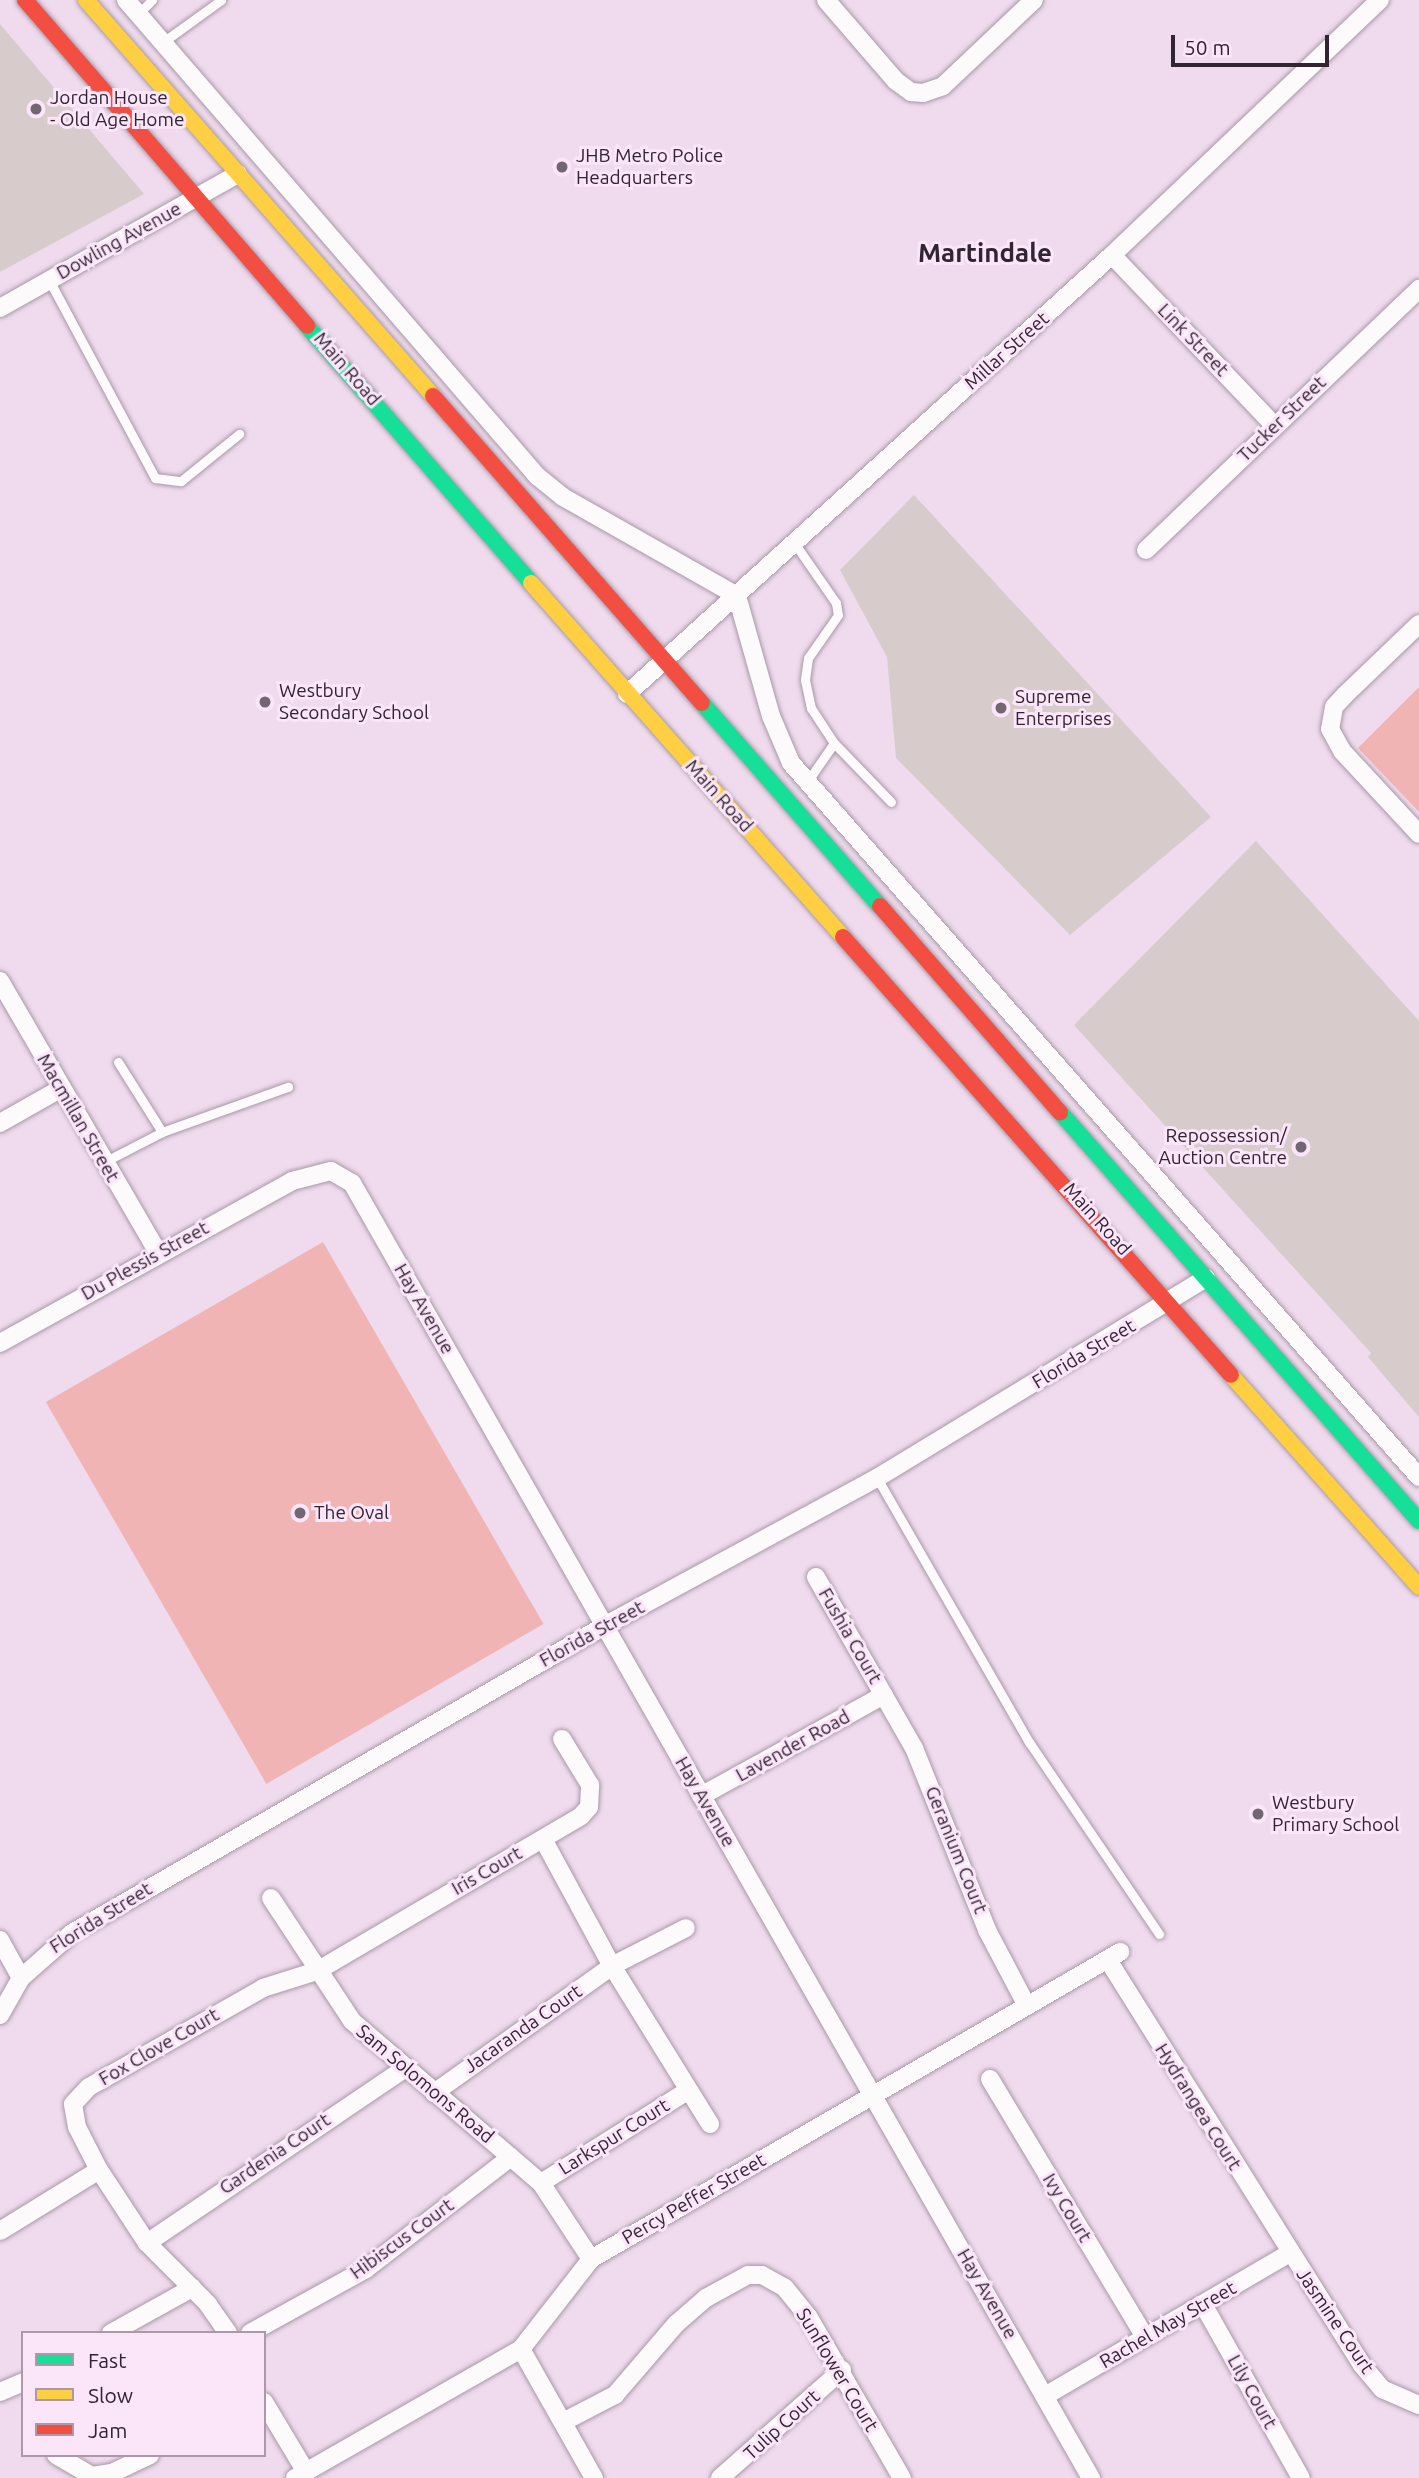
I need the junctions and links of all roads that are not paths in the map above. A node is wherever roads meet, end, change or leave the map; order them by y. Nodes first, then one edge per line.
1 (25, 0) edge
2 (86, 0) edge
3 (152, 0) edge
4 (221, 0) edge
5 (826, 0) edge
6 (1034, 0) edge
7 (1380, 0) edge
8 (132, 7) edge
9 (163, 42) junction
10 (237, 174) junction
11 (198, 197) junction
12 (1112, 255) junction
13 (49, 280) junction
14 (1419, 289) edge
15 (0, 308) edge
16 (1274, 425) junction
17 (239, 434) dead end
18 (795, 544) junction
19 (1146, 550) dead end
20 (737, 596) junction
21 (1419, 624) edge
22 (662, 662) junction
23 (627, 694) junction
24 (834, 743) junction
25 (807, 782) junction
26 (891, 802) dead end
27 (1419, 834) edge
28 (0, 981) edge
29 (118, 1062) dead end
30 (288, 1087) dead end
31 (60, 1089) junction
32 (0, 1123) edge
33 (162, 1132) junction
34 (104, 1162) junction
35 (292, 1181) joint
36 (158, 1253) junction
37 (1206, 1279) junction
38 (1170, 1302) junction
39 (0, 1343) edge
40 (1419, 1477) edge
41 (877, 1478) junction
42 (1419, 1521) edge
43 (816, 1577) dead end
44 (1419, 1587) edge
45 (604, 1626) junction
46 (884, 1695) junction
47 (562, 1739) dead end
48 (701, 1796) junction
49 (543, 1839) junction
50 (271, 1898) dead end
51 (686, 1928) dead end
52 (1159, 1934) dead end
53 (0, 1940) edge
54 (1114, 1956) joint
55 (612, 1966) junction
56 (317, 1971) junction
57 (21, 1978) junction
58 (1027, 2006) junction
59 (0, 2015) edge
60 (405, 2068) junction
61 (990, 2079) dead end
62 (687, 2091) junction
63 (434, 2093) junction
64 (873, 2095) junction
65 (710, 2124) dead end
66 (511, 2157) junction
67 (99, 2170) junction
68 (541, 2183) junction
69 (0, 2231) edge
70 (147, 2243) junction
71 (1290, 2253) junction
72 (592, 2259) junction
73 (192, 2288) junction
74 (1204, 2306) junction
75 (115, 2331) edge
76 (226, 2331) edge
77 (254, 2331) edge
78 (1145, 2337) junction
79 (521, 2349) junction
80 (842, 2370) junction
81 (1045, 2396) junction
82 (1419, 2405) edge
83 (266, 2406) edge
84 (563, 2422) junction
85 (60, 2457) edge
86 (146, 2457) edge
87 (301, 2475) edge
88 (594, 2478) edge
89 (720, 2478) edge
90 (902, 2478) edge
91 (1091, 2478) edge
92 (1301, 2478) edge

1 - 11 main road, Main Road
2 - 10 main road
3 - 8 lane
4 - 9 lane
5 - 6 street
7 - 12 street, Millar Street
8 - 9 street
9 - 20 street
10 - 11 street, Dowling Avenue
10 - 22 main road
11 - 13 street, Dowling Avenue
11 - 23 main road, Main Road
12 - 16 street, Link Street
12 - 18 street, Millar Street
13 - 15 street, Dowling Avenue
13 - 17 lane
14 - 16 street, Tucker Street
16 - 19 street, Tucker Street
18 - 20 street, Millar Street
18 - 24 lane
20 - 22 street, Millar Street
20 - 25 street
21 - 27 street
22 - 23 street, Millar Street
22 - 37 main road
23 - 38 main road, Main Road
24 - 25 lane
24 - 26 lane
25 - 40 street
28 - 31 street, Macmillan Street
29 - 33 lane
30 - 33 lane
31 - 32 street
31 - 34 street, Macmillan Street
33 - 34 lane
34 - 36 street, Macmillan Street
35 - 36 street, Du Plessis Street
35 - 45 street, Hay Avenue
36 - 39 street, Du Plessis Street
37 - 38 street, Florida Street
37 - 42 main road
38 - 41 street, Florida Street
38 - 44 main road, Main Road
41 - 45 street, Florida Street
41 - 52 lane
43 - 46 street, Fushia Court
45 - 48 street, Hay Avenue
45 - 57 street, Florida Street
46 - 48 street, Lavender Road
46 - 58 street, Geranium Court
47 - 49 street, Iris Court
48 - 64 street, Hay Avenue
49 - 55 street, Larkspur Court
49 - 56 street, Iris Court
50 - 56 street, Sam Solomons Road
51 - 55 street, Jacaranda Court
53 - 57 street
54 - 58 street, Percy Peffer Street
54 - 71 street, Hydrangea Court
55 - 62 street, Larkspur Court
55 - 63 street, Jacaranda Court
56 - 60 street, Sam Solomons Road
56 - 67 street, Fox Clove Court
57 - 59 street, Florida Street
58 - 64 street, Percy Peffer Street
60 - 63 street, Sam Solomons Road
60 - 70 street, Gardenia Court
61 - 78 street, Ivy Court
62 - 65 street, Larkspur Court
62 - 68 street, Larkspur Court
63 - 66 street, Sam Solomons Road
64 - 72 street, Percy Peffer Street
64 - 81 street, Hay Avenue
66 - 68 street, Sam Solomons Road
66 - 77 street, Hibiscus Court
67 - 69 street
67 - 70 street, Fox Clove Court
68 - 72 street, Sam Solomons Road
70 - 73 street, Fox Clove Court
71 - 74 street, Rachel May Street
71 - 82 street, Jasmine Court
72 - 79 street, Percy Peffer Street
73 - 75 street
73 - 76 street, Fox Clove Court
74 - 78 street, Rachel May Street
74 - 92 street, Lily Court
78 - 81 street, Rachel May Street
79 - 84 street
79 - 87 street, Percy Peffer Street
80 - 84 street, Sunflower Court
80 - 89 street, Tulip Court
80 - 90 street, Sunflower Court
81 - 91 street, Hay Avenue
83 - 87 street
84 - 88 street
85 - 86 street

